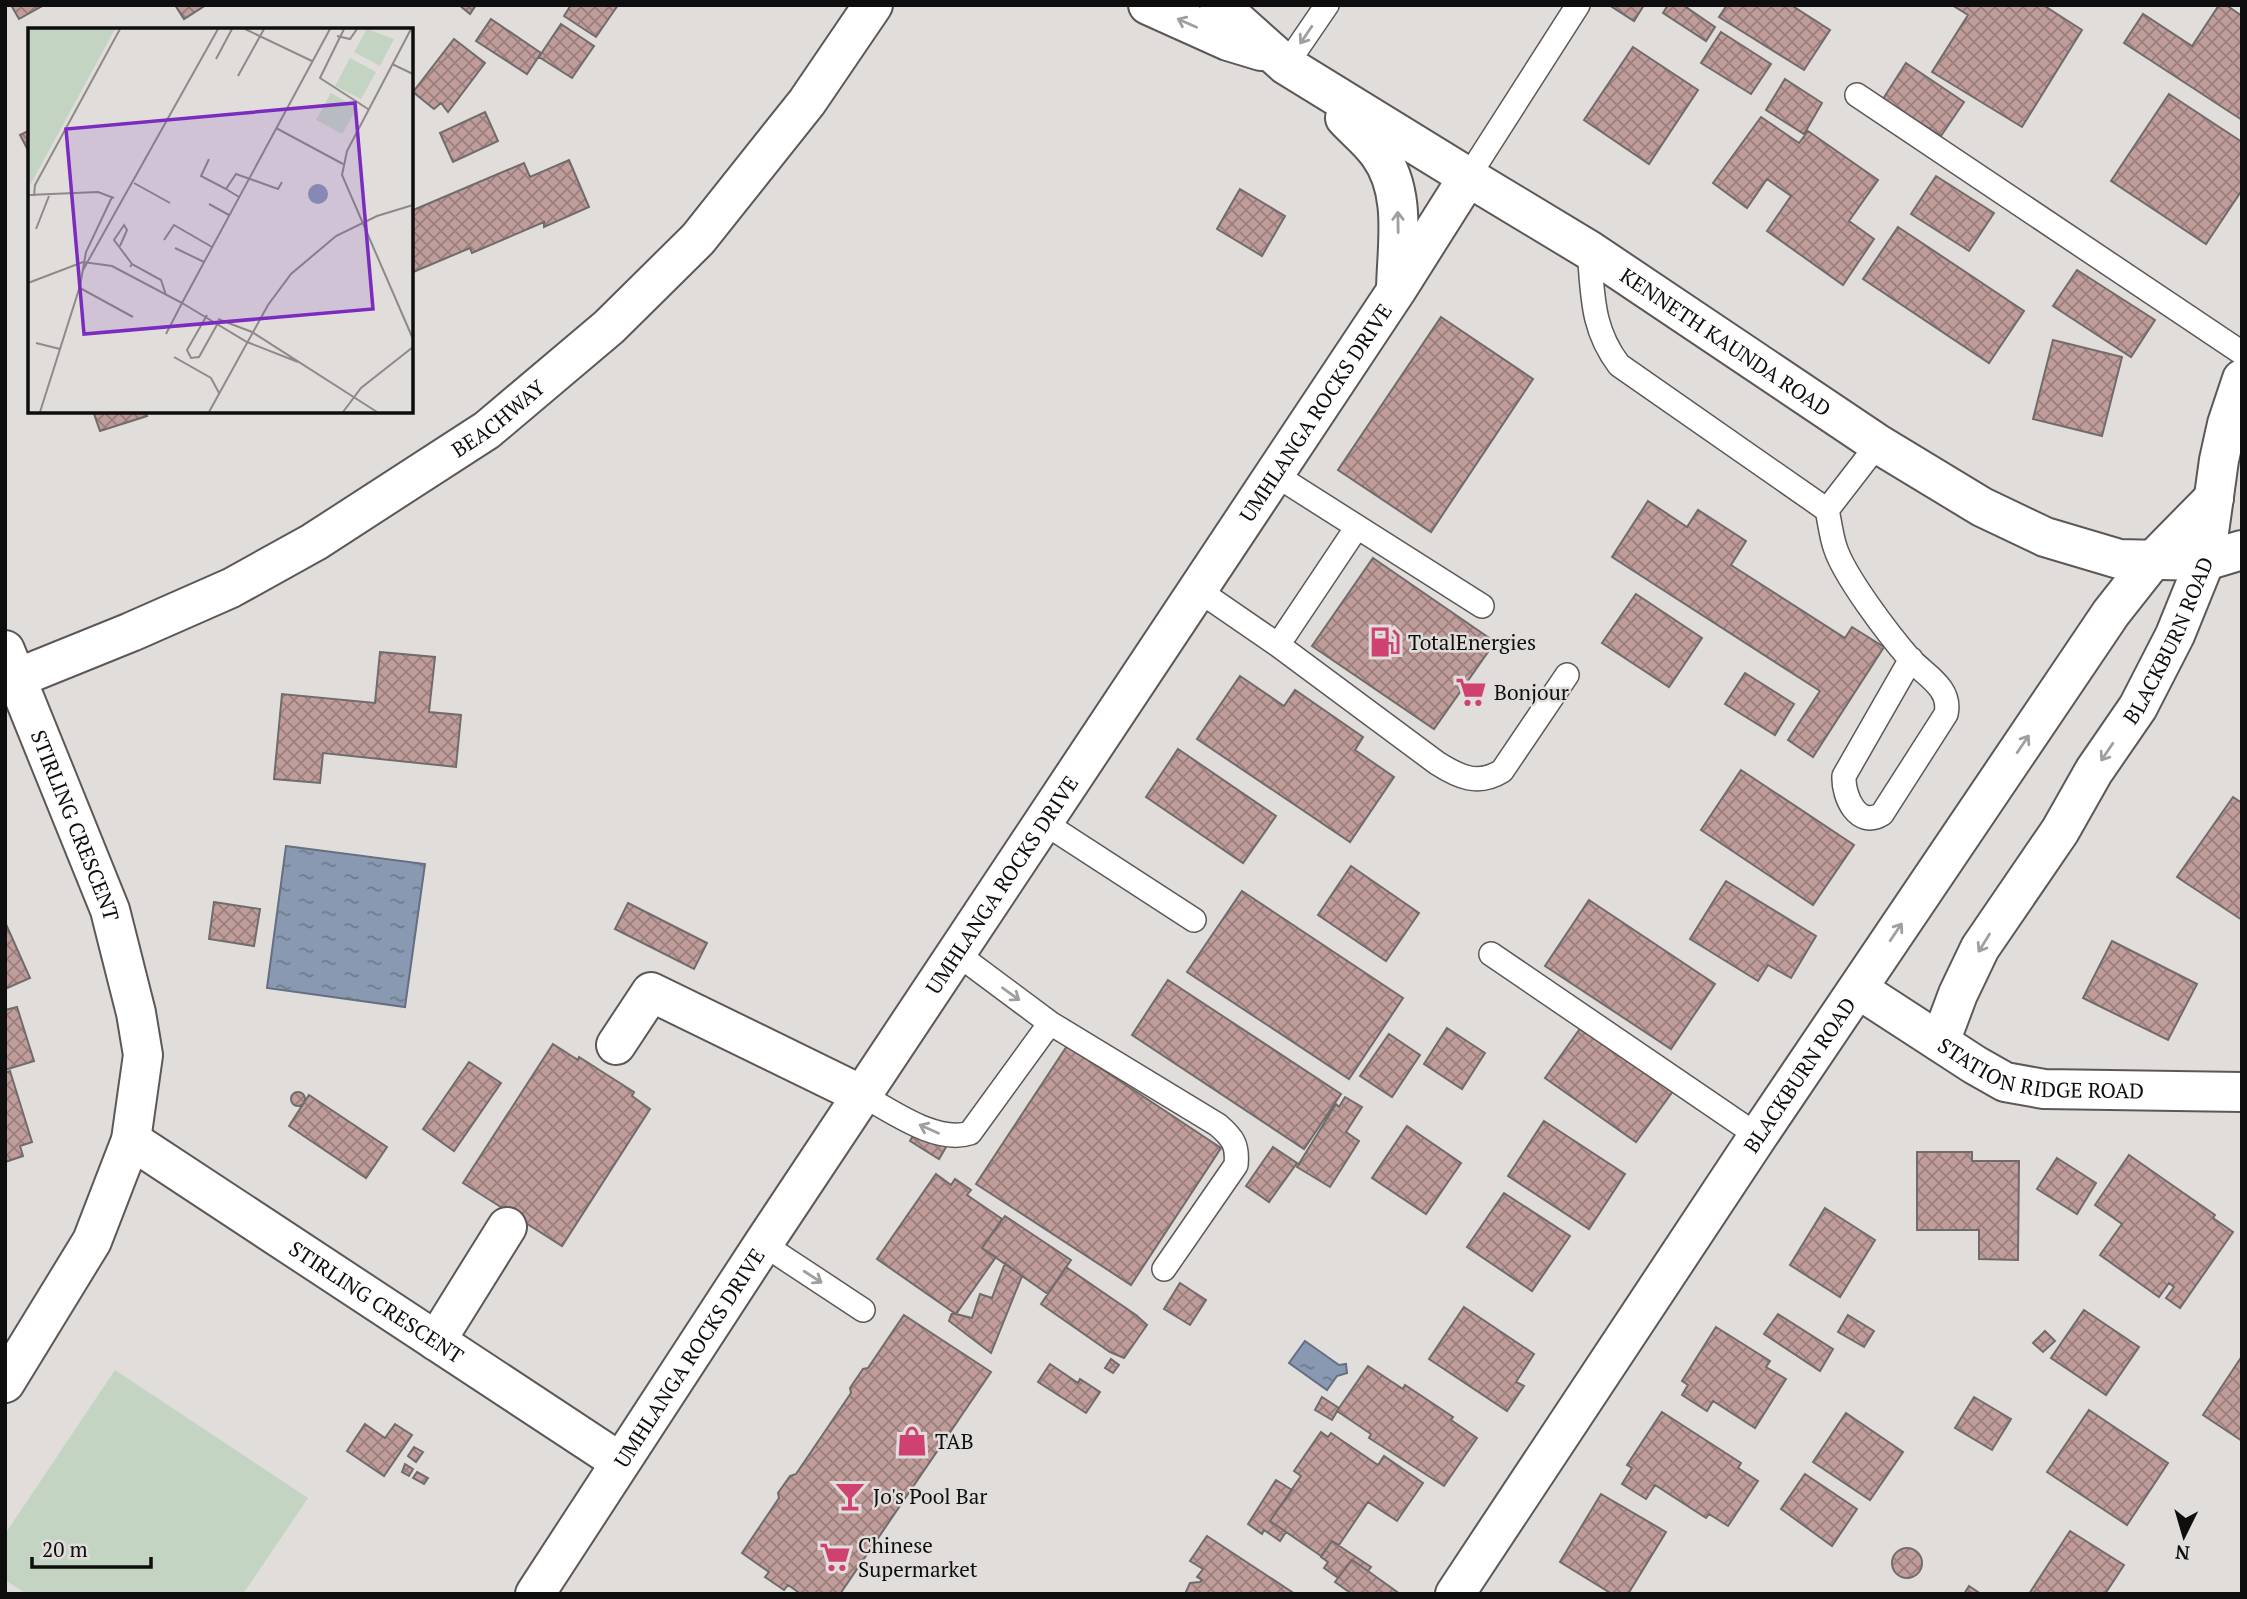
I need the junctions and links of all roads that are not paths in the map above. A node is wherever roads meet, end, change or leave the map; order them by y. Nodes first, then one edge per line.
1 (873, 5) edge
2 (1148, 5) edge
3 (1219, 5) edge
4 (1327, 5) edge
5 (1577, 5) edge
6 (1291, 67) junction
7 (1857, 95) dead end
8 (1468, 177) junction
9 (1589, 250) junction
10 (1396, 291) junction
11 (2242, 353) edge
12 (2242, 379) edge
13 (1878, 444) junction
14 (1274, 474) junction
15 (2214, 498) junction
16 (1827, 510) junction
17 (1357, 527) junction
18 (2242, 550) edge
19 (2152, 561) junction
20 (2204, 561) junction
21 (1198, 590) junction
22 (1482, 606) dead end
23 (1278, 645) junction
24 (1911, 659) junction
25 (9, 671) edge
26 (1567, 674) dead end
27 (1043, 822) junction
28 (1194, 920) dead end
29 (956, 953) junction
30 (1490, 954) dead end
31 (1858, 989) junction
32 (1050, 1023) junction
33 (1940, 1042) junction
34 (616, 1045) dead end
35 (2242, 1092) edge
36 (862, 1095) junction
37 (1758, 1136) junction
38 (131, 1140) junction
39 (507, 1227) dead end
40 (763, 1244) junction
41 (1164, 1269) dead end
42 (863, 1310) dead end
43 (436, 1341) junction
44 (5, 1383) edge
45 (620, 1462) junction
46 (535, 1594) edge
47 (1455, 1594) edge

1 - 25 street, BEACHWAY
6 -> 2 street, KENNETH KAUNDA ROAD
3 - 6 street, KENNETH KAUNDA ROAD
4 -> 6 lane
5 - 8 lane
6 - 8 street, KENNETH KAUNDA ROAD
10 -> 6 street
7 - 11 lane
8 - 9 street, KENNETH KAUNDA ROAD
8 - 10 street, UMHLANGA ROCKS DRIVE
9 - 13 street, KENNETH KAUNDA ROAD
9 - 16 lane
10 - 14 street, UMHLANGA ROCKS DRIVE
12 - 15 street
13 - 16 lane
13 - 19 street, KENNETH KAUNDA ROAD
14 - 17 lane
14 - 21 street, UMHLANGA ROCKS DRIVE
15 - 19 street, BLACKBURN ROAD
15 - 20 street
16 - 24 lane
17 - 22 lane
17 - 23 lane
18 - 20 street, BLACKBURN ROAD
19 - 20 street, KENNETH KAUNDA ROAD
31 -> 19 street, BLACKBURN ROAD
20 -> 33 street, BLACKBURN ROAD
21 - 23 lane
21 - 27 street, UMHLANGA ROCKS DRIVE
23 - 26 lane
24 - 24 lane
25 - 38 street, STIRLING CRESCENT
27 - 28 lane
27 - 29 street, UMHLANGA ROCKS DRIVE
29 -> 32 lane
29 - 36 street, UMHLANGA ROCKS DRIVE
30 - 37 lane
31 - 33 street, STATION RIDGE ROAD
31 - 37 street, BLACKBURN ROAD
32 -> 36 lane
32 - 41 lane
33 - 35 street, STATION RIDGE ROAD
34 - 36 street
36 - 40 street, UMHLANGA ROCKS DRIVE
37 - 47 street, BLACKBURN ROAD
38 - 43 street, STIRLING CRESCENT
38 - 44 street, STIRLING CRESCENT
39 - 43 street
40 -> 42 lane
40 - 45 street, UMHLANGA ROCKS DRIVE
43 - 45 street, STIRLING CRESCENT
45 - 46 street, UMHLANGA ROCKS DRIVE

